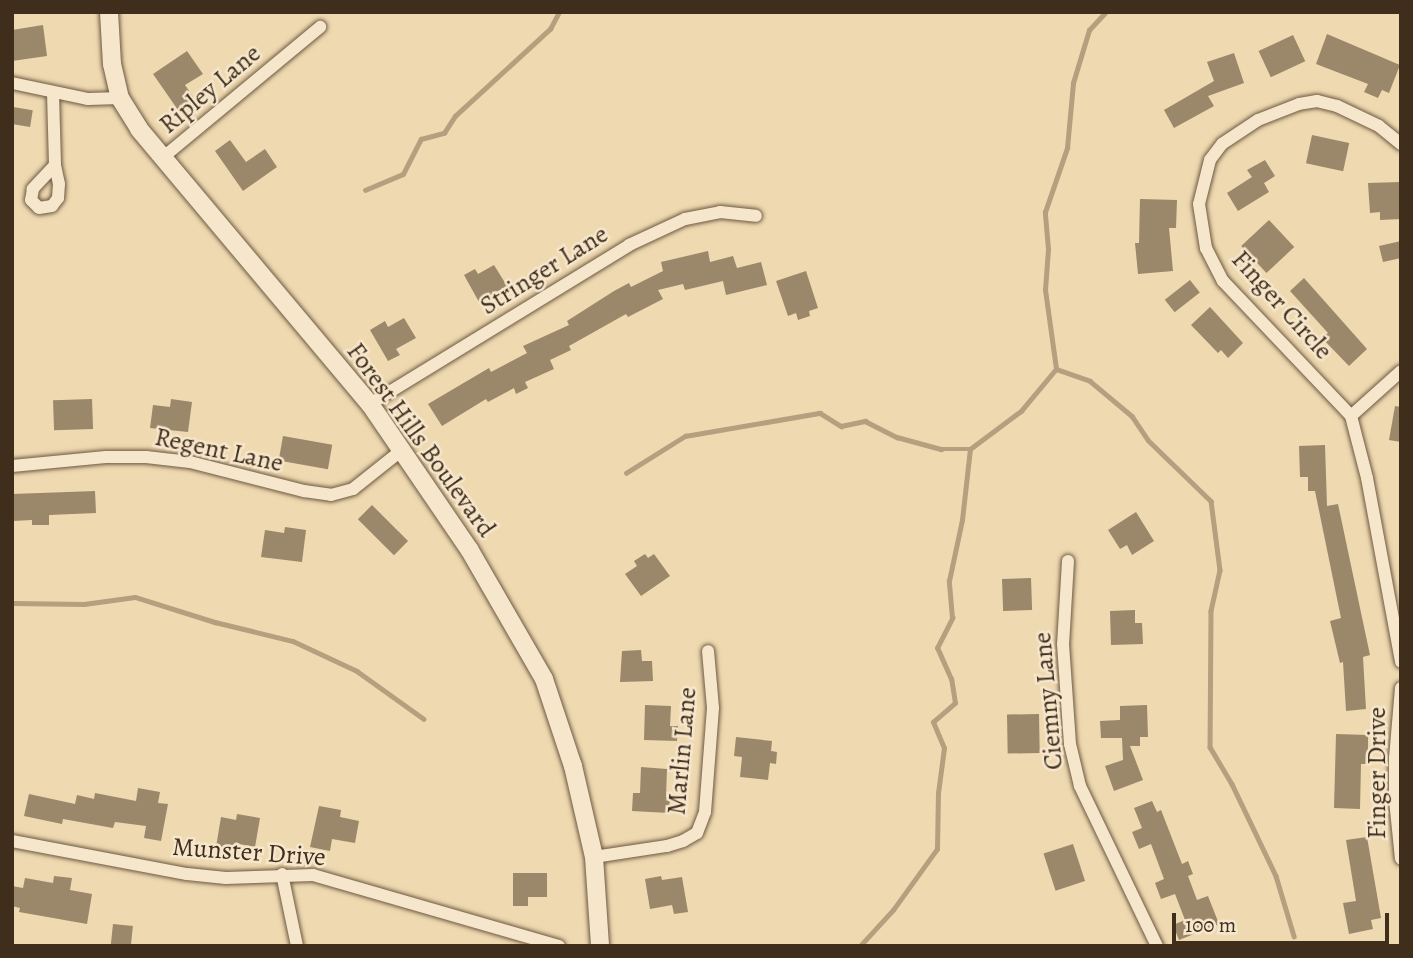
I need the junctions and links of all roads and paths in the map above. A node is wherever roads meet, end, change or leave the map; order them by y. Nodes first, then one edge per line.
1 (109, 12) edge
2 (320, 27) dead end
3 (12, 83) edge
4 (53, 93) junction
5 (120, 98) junction
6 (1401, 144) edge
7 (161, 159) junction
8 (55, 165) dead end
9 (756, 216) dead end
10 (1401, 372) edge
11 (370, 404) junction
12 (1351, 416) junction
13 (402, 450) junction
14 (12, 466) edge
15 (1068, 561) dead end
16 (708, 651) dead end
17 (1401, 662) edge
18 (1401, 688) edge
19 (12, 841) edge
20 (594, 857) junction
21 (1401, 859) edge
22 (282, 874) junction
23 (297, 946) edge
24 (559, 946) edge
25 (600, 946) edge
26 (1157, 946) edge

1 - 5 main road, Forest Hills Boulevard
2 - 7 street, Ripley Lane
3 - 4 street
4 - 5 street
4 - 8 street
5 - 7 main road, Forest Hills Boulevard
6 - 12 street, Finger Circle
7 - 11 main road, Forest Hills Boulevard
9 - 11 street, Stringer Lane
10 - 12 street
11 - 13 main road, Forest Hills Boulevard
12 - 17 street
13 - 14 street, Regent Lane
13 - 20 main road, Forest Hills Boulevard
15 - 26 street, Ciemny Lane
16 - 20 street, Marlin Lane
18 - 21 street, Finger Drive
19 - 22 street, Munster Drive
20 - 25 main road, Forest Hills Boulevard
22 - 23 street
22 - 24 street, Munster Drive

